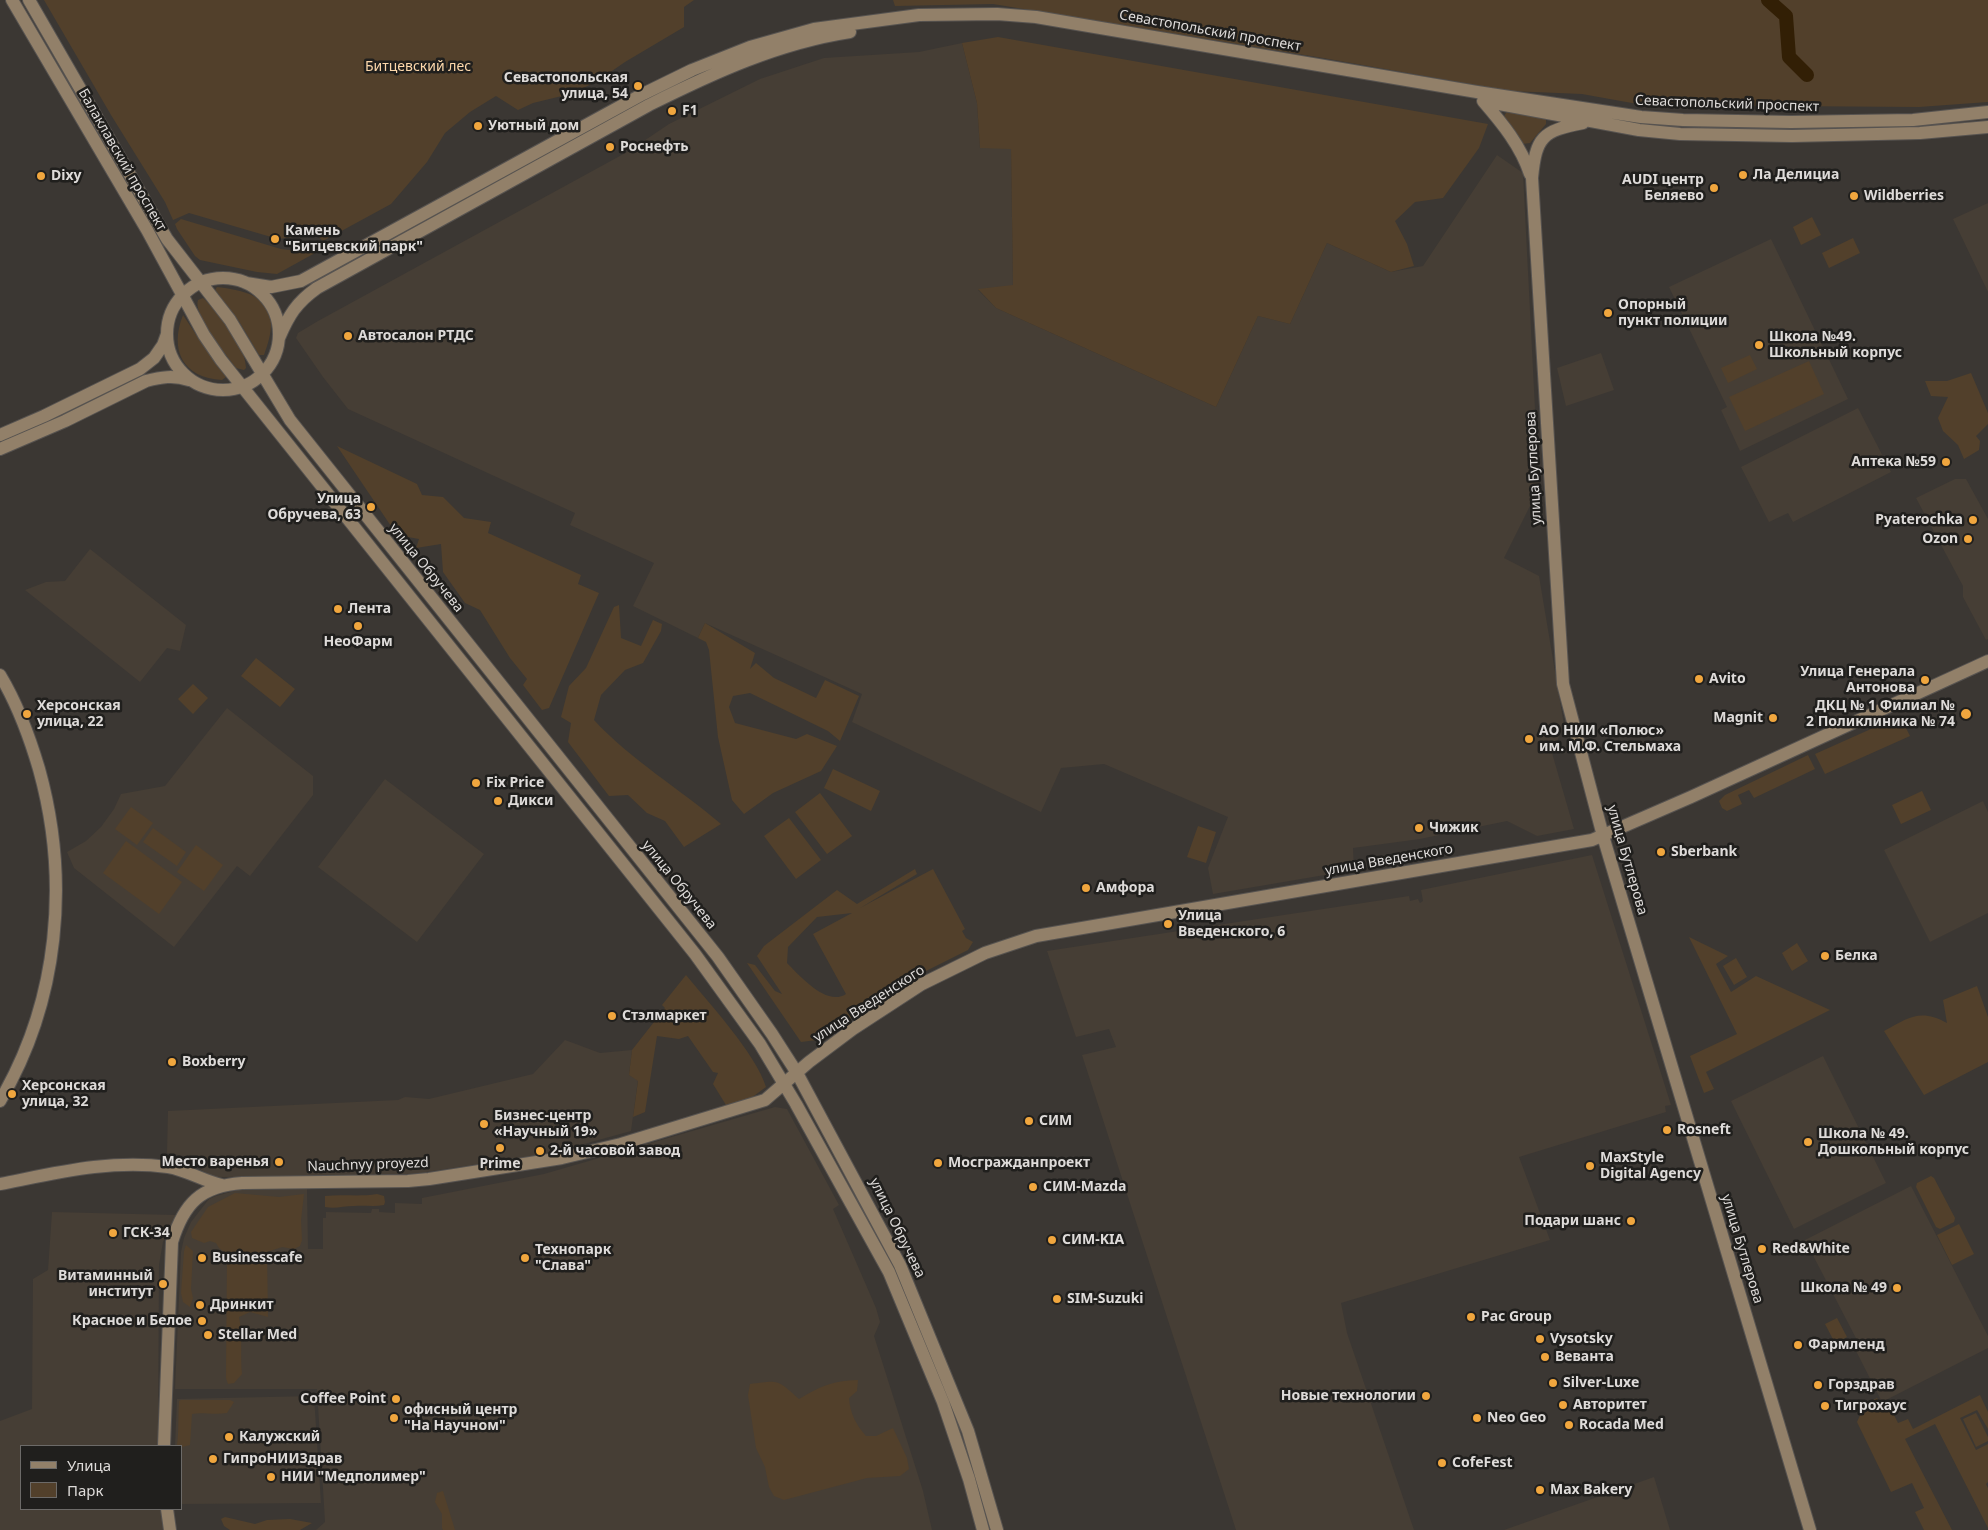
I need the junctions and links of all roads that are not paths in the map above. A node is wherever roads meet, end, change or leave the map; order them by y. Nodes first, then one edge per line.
1 (12, 0) edge
2 (29, 0) edge
3 (1483, 101) junction
4 (1988, 112) edge
5 (1590, 122) junction
6 (1988, 127) edge
7 (1532, 178) junction
8 (199, 282) junction
9 (246, 283) junction
10 (182, 297) junction
11 (230, 320) joint
12 (168, 330) junction
13 (204, 335) joint
14 (279, 338) junction
15 (262, 373) junction
16 (197, 382) junction
17 (242, 386) junction
18 (0, 435) edge
19 (0, 450) edge
20 (1988, 661) edge
21 (0, 675) edge
22 (1603, 836) junction
23 (797, 1073) junction
24 (784, 1085) junction
25 (0, 1101) edge
26 (194, 1177) junction
27 (0, 1184) edge
28 (222, 1185) junction
29 (198, 1197) junction
30 (164, 1445) edge
31 (167, 1510) edge
32 (170, 1530) edge
33 (982, 1530) edge
34 (996, 1530) edge
35 (1810, 1530) edge

1 - 10 main road, Балаклавский проспект
2 - 8 main road, Балаклавский проспект
3 - 5 main road, Севастопольский проспект
3 - 7 main road, улица Бутлерова
3 - 14 main road, Севастопольский проспект
4 - 9 main road, Севастопольский проспект
5 - 6 main road, Севастопольский проспект
5 - 7 main road, улица Бутлерова
7 - 22 main road, улица Бутлерова
8 - 9 main road, Севастопольский проспект
8 - 10 main road
8 - 11 main road, Балаклавский проспект
9 - 14 main road
10 - 12 main road
10 - 13 main road, Балаклавский проспект
11 - 15 main road, улица Обручева
12 - 16 main road
12 - 18 main road
13 - 17 main road, улица Обручева
14 - 15 main road, Севастопольский проспект
15 - 17 main road
15 - 23 main road, улица Обручева
16 - 17 main road
16 - 19 main road
17 - 24 main road, улица Обручева
20 - 22 main road, улица Введенского
21 - 25 main road
22 - 23 main road, улица Введенского
22 - 35 main road, улица Бутлерова
23 - 24 main road, улица Введенского
23 - 34 main road, улица Обручева
24 - 28 main road, Nauchnyy proyezd
24 - 33 main road, улица Обручева
26 - 27 main road
26 - 28 main road
26 - 29 main road
28 - 29 main road, Nauchnyy proyezd
29 - 30 main road, Nauchnyy proyezd
31 - 32 main road

